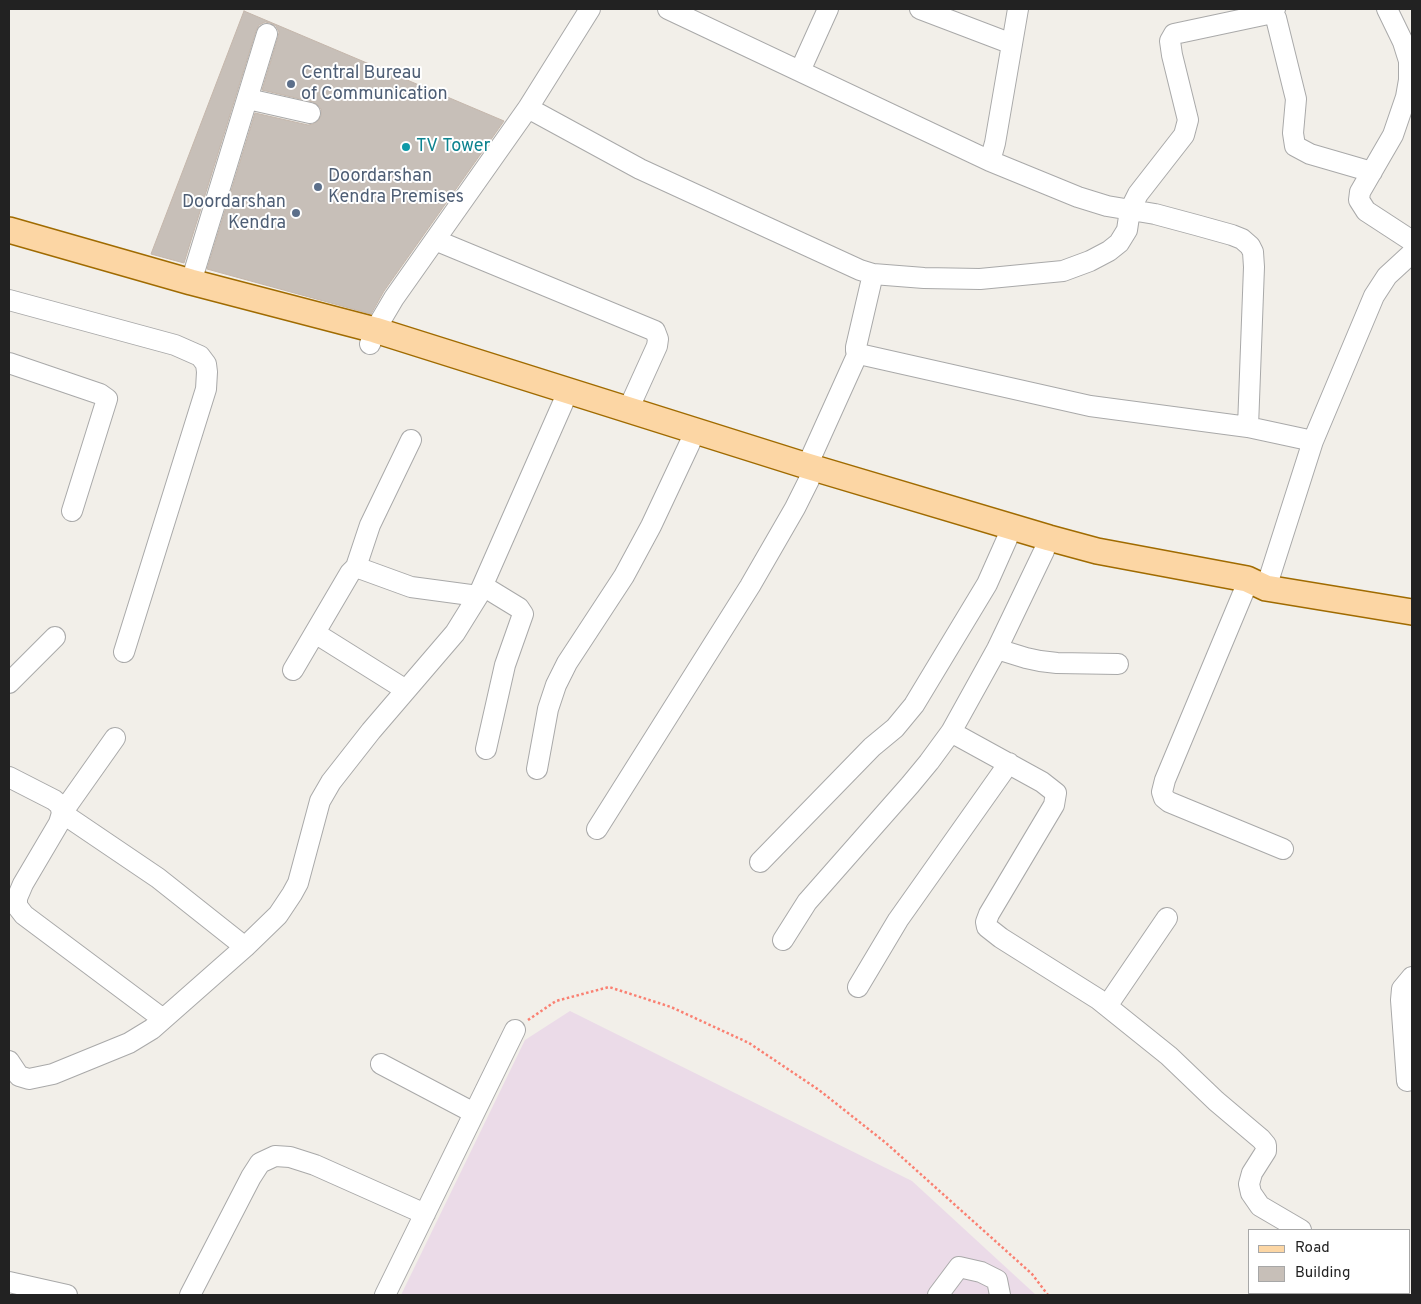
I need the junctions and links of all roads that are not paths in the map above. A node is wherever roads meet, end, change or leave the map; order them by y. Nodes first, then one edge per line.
1 (590, 9) edge
2 (668, 9) edge
3 (828, 9) edge
4 (920, 9) edge
5 (1018, 9) edge
6 (1387, 9) edge
7 (1274, 10) edge
8 (267, 34) dead end
9 (1012, 44) junction
10 (800, 71) junction
11 (248, 99) junction
12 (528, 108) junction
13 (310, 113) dead end
14 (990, 161) junction
15 (1372, 172) junction
16 (1130, 210) junction
17 (9, 230) edge
18 (435, 240) junction
19 (1412, 241) edge
20 (9, 243) edge
21 (1409, 260) edge
22 (873, 274) junction
23 (191, 282) junction
24 (9, 300) edge
25 (373, 337) junction
26 (858, 353) junction
27 (9, 363) edge
28 (562, 403) junction
29 (628, 410) junction
30 (1248, 427) junction
31 (411, 440) dead end
32 (1313, 441) junction
33 (690, 443) junction
34 (808, 473) junction
35 (72, 511) dead end
36 (1007, 539) junction
37 (1044, 551) junction
38 (356, 567) junction
39 (1255, 589) junction
40 (481, 591) junction
41 (1412, 612) edge
42 (315, 633) junction
43 (54, 637) dead end
44 (997, 649) junction
45 (124, 652) dead end
46 (1118, 664) dead end
47 (294, 670) dead end
48 (9, 682) edge
49 (406, 690) junction
50 (951, 732) junction
51 (115, 738) dead end
52 (486, 749) dead end
53 (1009, 763) junction
54 (537, 769) dead end
55 (9, 777) edge
56 (62, 814) junction
57 (597, 829) dead end
58 (1283, 849) dead end
59 (760, 862) dead end
60 (13, 913) edge
61 (1167, 918) dead end
62 (783, 940) dead end
63 (245, 947) junction
64 (1412, 977) edge
65 (858, 988) dead end
66 (1107, 1006) junction
67 (163, 1019) junction
68 (515, 1030) road end
69 (9, 1061) edge
70 (381, 1064) dead end
71 (1412, 1080) edge
72 (474, 1112) junction
73 (425, 1214) junction
74 (1299, 1229) edge
75 (9, 1282) edge
76 (67, 1295) edge
77 (190, 1295) edge
78 (385, 1295) edge
79 (938, 1295) edge
80 (1000, 1295) edge

1 - 12 street
2 - 10 street
3 - 10 street
4 - 9 street
5 - 9 street
6 - 15 street
7 - 15 street
7 - 16 street
8 - 11 street
9 - 14 street
10 - 14 street
11 - 13 street
11 - 23 street
12 - 18 street
12 - 22 street
14 - 16 street
15 - 19 street
16 - 22 street
16 - 30 street
17 - 23 main road
18 - 25 street
18 - 29 street
20 - 25 main road
21 - 32 street
22 - 26 street
23 - 25 main road
24 - 45 street
25 - 28 main road
25 - 29 main road
26 - 30 street
26 - 34 street
27 - 35 street
28 - 33 main road
28 - 40 street
29 - 34 main road
30 - 32 street
31 - 38 street
32 - 39 street
33 - 34 main road
33 - 54 street
34 - 36 main road
34 - 39 main road
34 - 57 street
36 - 37 main road
36 - 59 street
37 - 39 main road
37 - 44 street
38 - 40 street
38 - 42 street
39 - 41 main road
39 - 58 street
40 - 49 street
40 - 52 street
42 - 47 street
42 - 49 street
43 - 48 street
44 - 46 street
44 - 50 street
49 - 63 street
50 - 53 street
50 - 62 street
51 - 56 street
53 - 65 street
53 - 66 street
55 - 56 street
56 - 60 street
56 - 63 street
60 - 67 street
61 - 66 street
63 - 67 street
64 - 71 street
66 - 74 street
67 - 69 street
68 - 72 street
70 - 72 street
72 - 73 street
73 - 77 street
73 - 78 street
75 - 76 street
79 - 80 street

